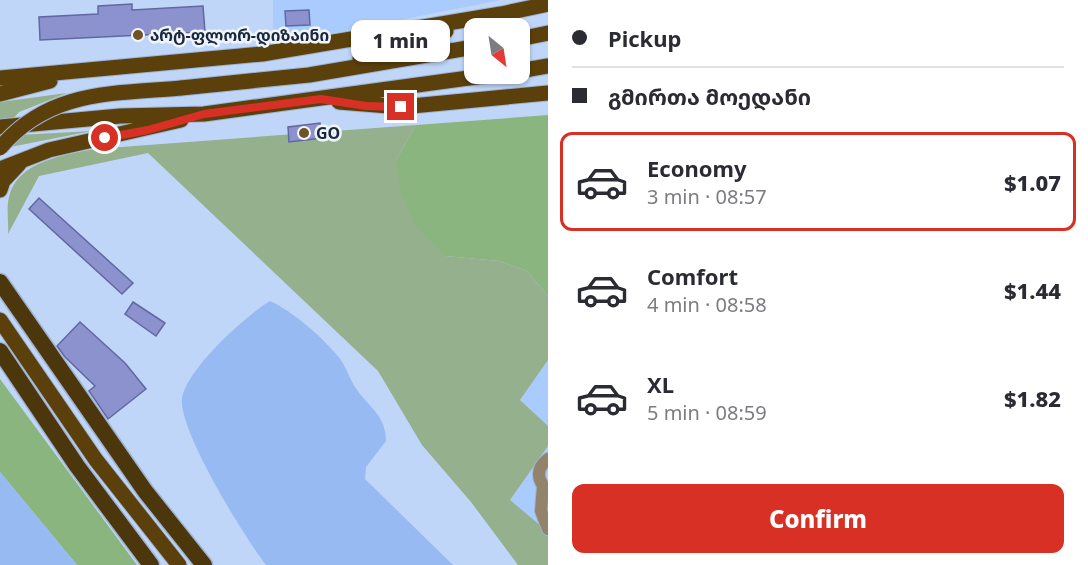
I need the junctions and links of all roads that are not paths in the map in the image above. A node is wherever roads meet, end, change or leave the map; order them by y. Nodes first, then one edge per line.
1 (548, 4) edge
2 (501, 14) junction
3 (548, 33) edge
4 (530, 37) edge
5 (464, 40) edge
6 (415, 41) junction
7 (326, 44) junction
8 (464, 49) edge
9 (76, 73) junction
10 (309, 75) junction
11 (0, 78) edge
12 (464, 79) edge
13 (548, 93) edge
14 (0, 94) edge
15 (321, 99) junction
16 (204, 114) junction
17 (0, 127) edge
18 (0, 148) edge
19 (27, 158) junction
20 (0, 169) edge
21 (0, 190) edge
22 (2, 283) edge
23 (0, 320) edge
24 (0, 351) edge
25 (548, 459) edge
26 (545, 488) edge
27 (548, 529) edge
28 (151, 565) edge
29 (179, 565) edge
30 (204, 565) edge

1 - 2 main road
2 - 6 main road
2 - 7 main road
3 - 4 main road
5 - 6 main road
6 - 7 main road
6 - 10 main road
7 - 9 main road
8 - 10 main road
9 - 11 main road
9 - 14 main road
10 - 18 main road, bridge
12 - 15 main road
13 - 15 main road
15 - 16 main road
16 - 17 main road, bridge
16 - 19 main road
19 - 20 main road
19 - 21 main road
22 - 30 highway
23 - 29 main road
24 - 28 highway
25 - 26 street
26 - 27 street

